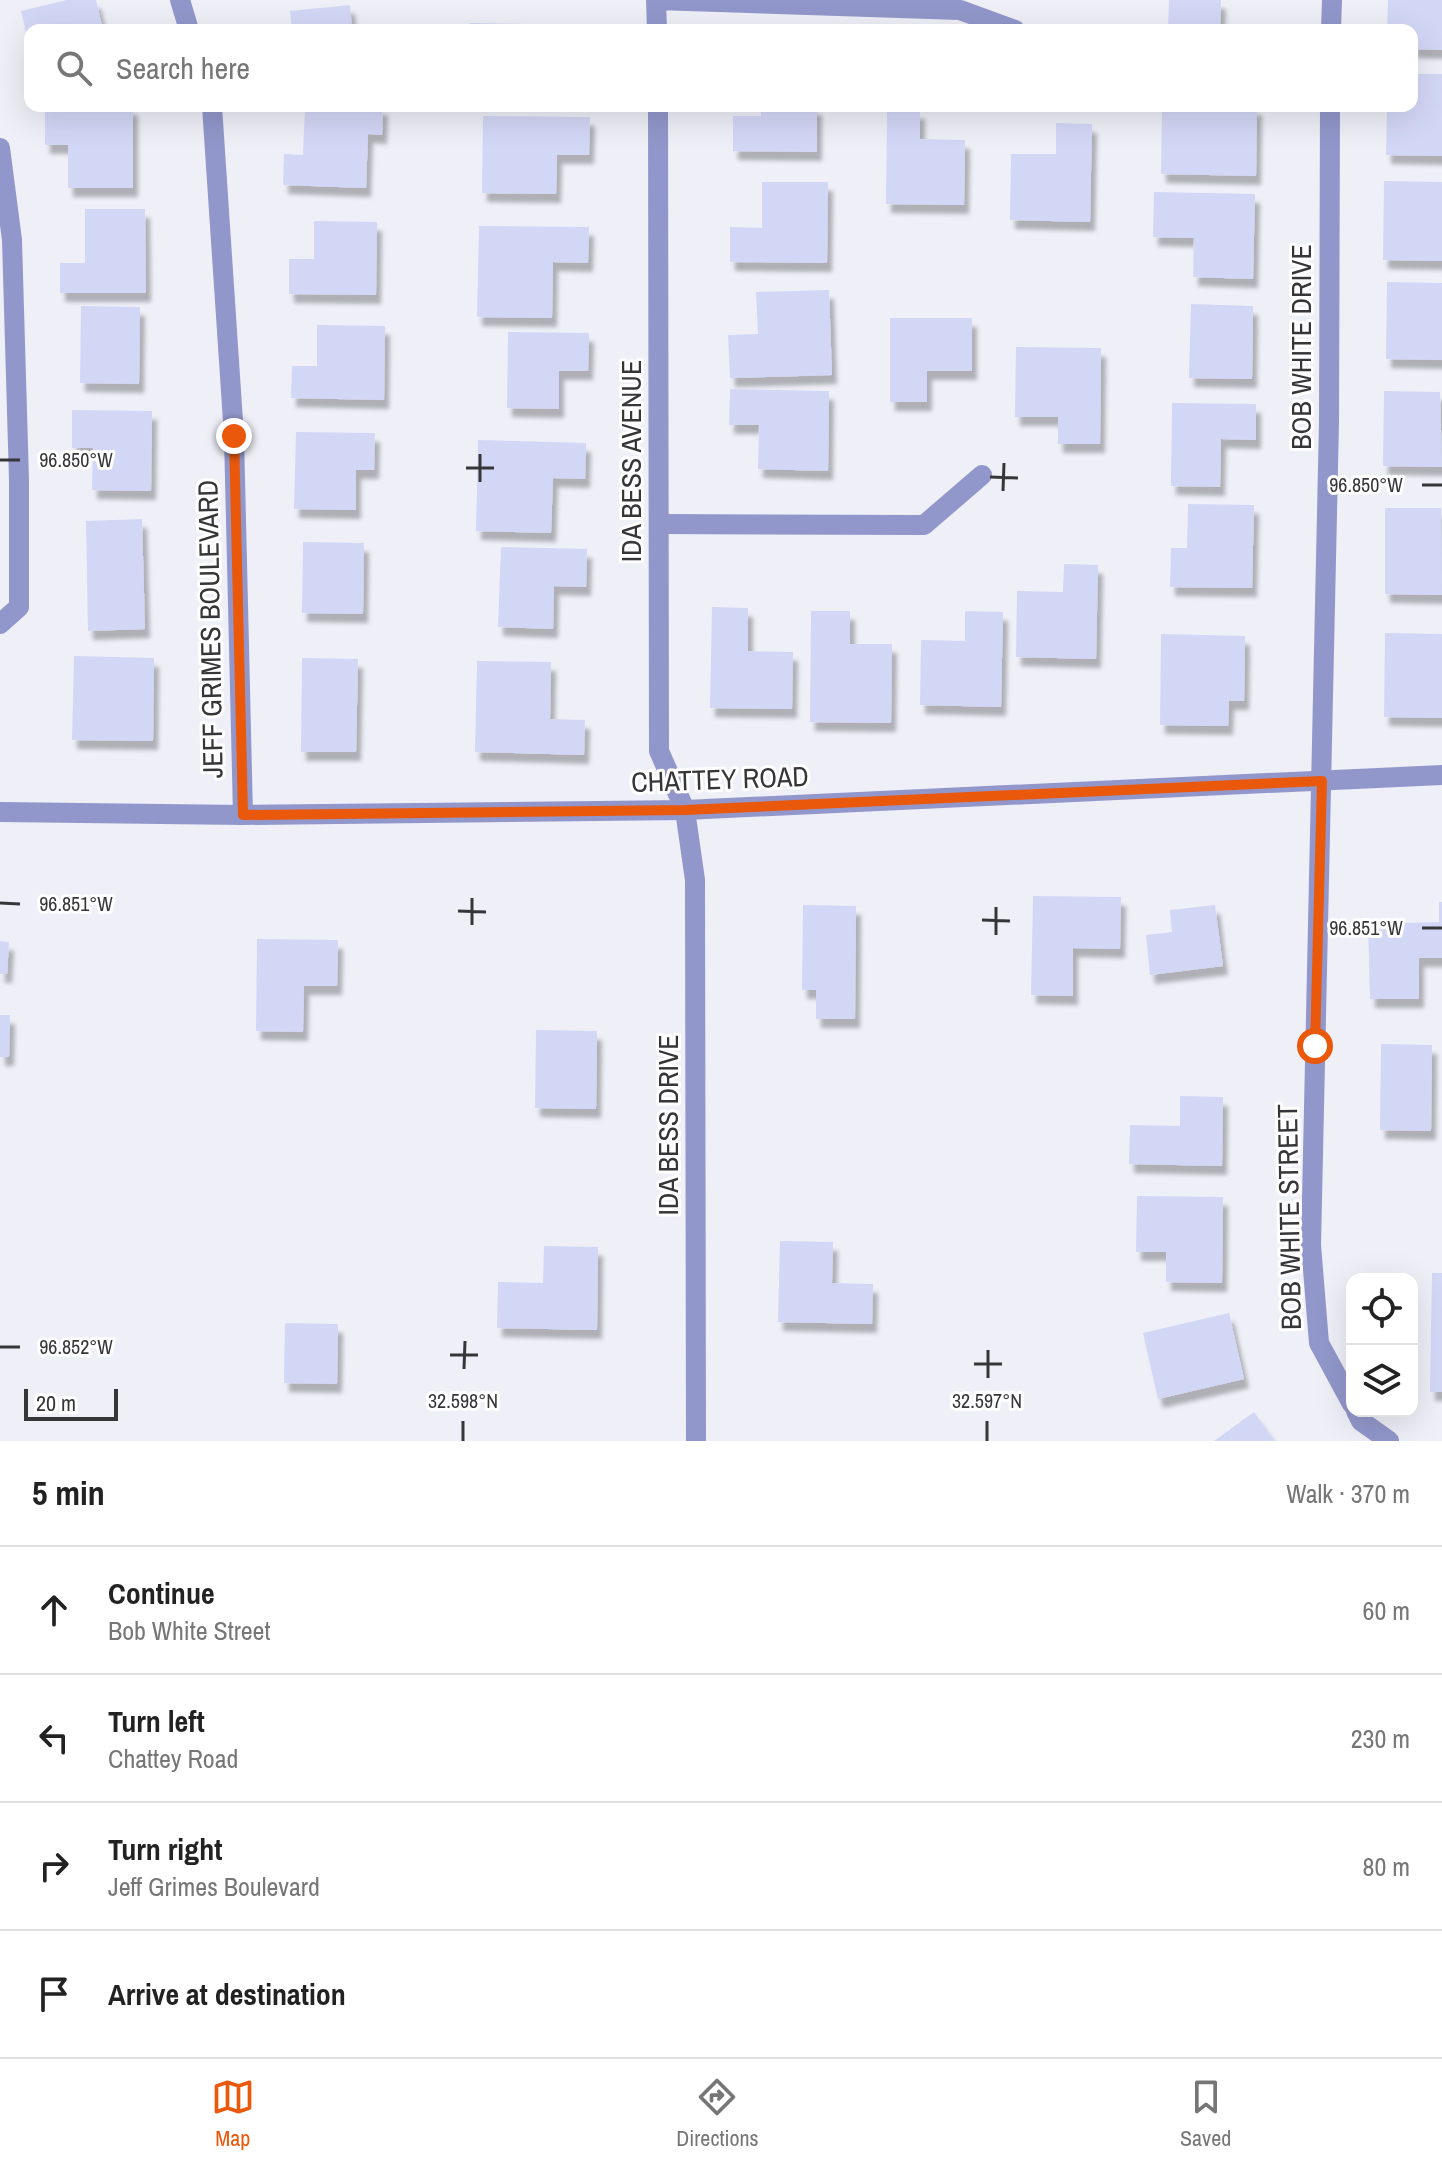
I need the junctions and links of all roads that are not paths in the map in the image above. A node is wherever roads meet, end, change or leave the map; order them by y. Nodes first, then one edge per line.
1 (180, 0) edge
2 (656, 0) edge
3 (1332, 0) edge
4 (187, 24) edge
5 (657, 24) edge
6 (998, 24) edge
7 (1331, 24) edge
8 (212, 112) edge
9 (658, 112) edge
10 (1330, 112) edge
11 (0, 148) edge
12 (982, 475) dead end
13 (659, 524) junction
14 (0, 624) edge
15 (1442, 775) edge
16 (1322, 781) junction
17 (685, 810) junction
18 (0, 812) edge
19 (243, 815) junction
20 (1346, 1393) edge
21 (1359, 1417) edge
22 (696, 1441) edge
23 (1389, 1441) edge

1 - 4 street
2 - 5 street
2 - 6 street
3 - 7 street
8 - 19 street, JEFF GRIMES BOULEVARD
9 - 13 street, IDA BESS AVENUE
10 - 16 street, BOB WHITE DRIVE
11 - 14 street
12 - 13 street
13 - 17 street, IDA BESS AVENUE
15 - 16 street, CHATTEY ROAD
16 - 17 street, CHATTEY ROAD
16 - 20 street, BOB WHITE STREET
17 - 19 street, CHATTEY ROAD
17 - 22 street, IDA BESS DRIVE
18 - 19 street, CHATTEY ROAD
21 - 23 street

